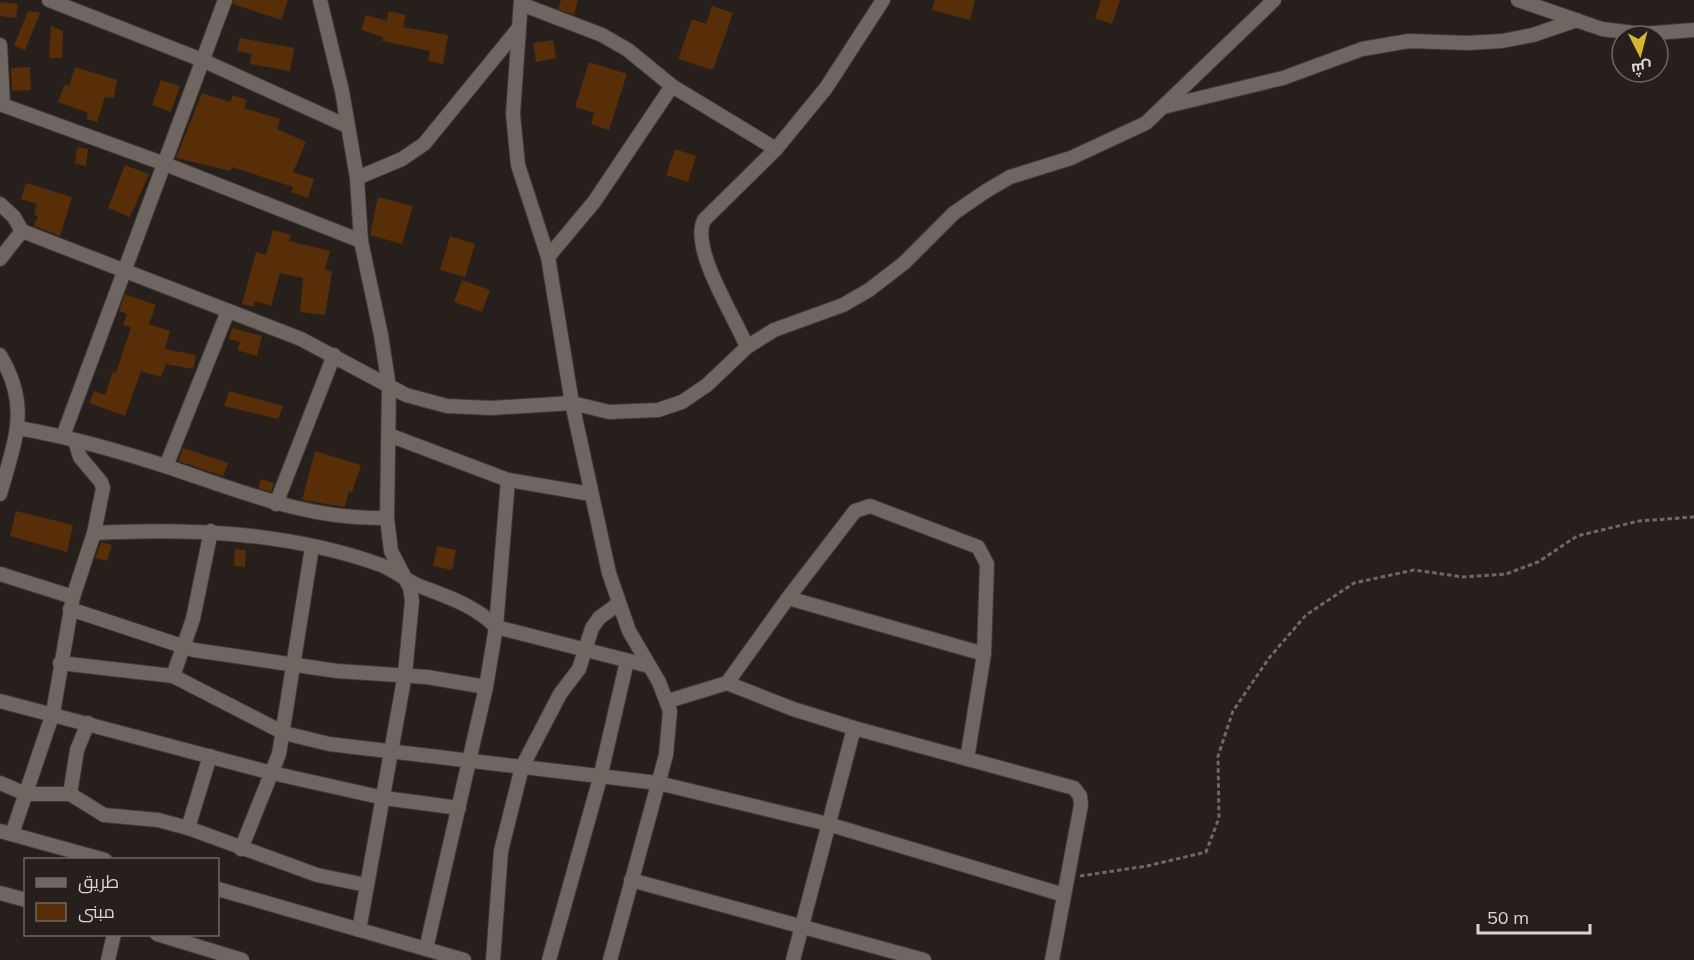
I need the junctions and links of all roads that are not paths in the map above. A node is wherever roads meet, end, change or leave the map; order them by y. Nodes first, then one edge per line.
1 (50, 0) edge
2 (225, 0) edge
3 (320, 0) edge
4 (884, 0) edge
5 (1274, 0) edge
6 (1518, 0) edge
7 (521, 2) edge
8 (66, 3) edge
9 (1577, 20) junction
10 (518, 29) junction
11 (1694, 30) edge
12 (0, 45) edge
13 (202, 60) junction
14 (672, 86) junction
15 (1, 104) edge
16 (1163, 107) junction
17 (347, 126) junction
18 (776, 149) junction
19 (165, 164) junction
20 (357, 178) junction
21 (0, 204) edge
22 (22, 231) junction
23 (361, 241) junction
24 (549, 257) junction
25 (0, 259) edge
26 (126, 269) junction
27 (228, 311) junction
28 (747, 347) junction
29 (0, 355) edge
30 (334, 355) junction
31 (389, 387) junction
32 (572, 403) junction
33 (18, 428) junction
34 (388, 435) junction
35 (69, 438) junction
36 (166, 466) junction
37 (508, 480) junction
38 (0, 494) edge
39 (591, 494) junction
40 (276, 504) junction
41 (387, 518) junction
42 (211, 531) junction
43 (94, 533) junction
44 (312, 548) junction
45 (0, 574) edge
46 (406, 580) junction
47 (788, 598) junction
48 (72, 603) junction
49 (618, 604) junction
50 (496, 627) junction
51 (183, 648) junction
52 (586, 650) junction
53 (984, 654) junction
54 (627, 661) junction
55 (60, 663) junction
56 (295, 664) junction
57 (649, 666) junction
58 (405, 674) junction
59 (172, 676) junction
60 (727, 683) junction
61 (486, 687) junction
62 (0, 701) edge
63 (668, 701) junction
64 (53, 713) junction
65 (88, 723) junction
66 (854, 728) junction
67 (284, 733) junction
68 (391, 751) junction
69 (210, 756) junction
70 (471, 759) junction
71 (967, 759) junction
72 (522, 767) junction
73 (272, 773) junction
74 (600, 778) junction
75 (0, 783) edge
76 (658, 783) junction
77 (26, 794) junction
78 (70, 794) junction
79 (384, 798) junction
80 (459, 808) junction
81 (828, 824) junction
82 (188, 828) junction
83 (6, 833) edge
84 (241, 849) junction
85 (98, 858) edge
86 (631, 880) junction
87 (366, 885) junction
88 (219, 889) edge
89 (0, 893) edge
90 (1064, 895) junction
91 (24, 899) edge
92 (803, 927) junction
93 (359, 930) junction
94 (114, 936) edge
95 (164, 936) edge
96 (426, 949) junction
97 (108, 960) edge
98 (242, 960) edge
99 (464, 960) edge
100 (493, 960) edge
101 (549, 960) edge
102 (610, 960) edge
103 (794, 960) edge
104 (924, 960) edge
105 (1052, 960) edge

1 - 8 street
2 - 13 street
3 - 17 street
4 - 18 street
5 - 16 street
6 - 9 street
7 - 10 street
7 - 14 street
8 - 13 street
9 - 11 street
9 - 16 street
10 - 20 street
10 - 24 street
12 - 15 street
13 - 17 street
13 - 19 street
14 - 18 street
14 - 24 street
15 - 19 street
16 - 28 street
17 - 20 street
18 - 28 street
19 - 23 street
19 - 26 street
20 - 23 street
21 - 22 street
22 - 25 street
22 - 26 street
23 - 31 street
24 - 32 street
26 - 27 street
26 - 35 street
27 - 30 street
27 - 36 street
28 - 32 street
29 - 33 street
30 - 31 street
30 - 40 street
31 - 32 street
31 - 34 street
32 - 39 street
33 - 35 street
33 - 38 street
34 - 37 street
34 - 41 street
35 - 36 street
35 - 43 street
36 - 40 street
37 - 39 street
37 - 50 street
39 - 49 street
40 - 41 street
41 - 46 street
42 - 43 street
42 - 44 street
42 - 51 street
43 - 48 street
44 - 46 street
44 - 56 street
45 - 48 street
46 - 50 street
46 - 58 street
47 - 53 street
47 - 53 street
47 - 60 street
48 - 51 street
48 - 55 street
49 - 52 street
49 - 57 street
50 - 52 street
50 - 61 street
51 - 56 street
51 - 59 street
52 - 54 street
52 - 72 street
53 - 71 street
54 - 57 street
54 - 74 street
55 - 59 street
55 - 64 street
56 - 58 street
56 - 67 street
57 - 63 street
58 - 61 street
58 - 68 street
59 - 67 street
60 - 63 street
60 - 66 street
61 - 70 street
62 - 64 street
63 - 76 street
64 - 65 street
64 - 77 street
65 - 69 street
65 - 78 street
66 - 71 street
66 - 81 street
67 - 68 street
67 - 73 street
68 - 70 street
68 - 79 street
69 - 73 street
69 - 82 street
70 - 72 street
70 - 80 street
71 - 90 street
72 - 74 street
72 - 100 street
73 - 79 street
73 - 84 street
74 - 76 street
74 - 101 street
75 - 77 street
76 - 81 street
76 - 86 street
77 - 78 street
77 - 83 street
78 - 82 street
79 - 80 street
79 - 87 street
80 - 96 street
81 - 90 street
81 - 92 street
82 - 84 street
83 - 85 street
84 - 87 street
86 - 92 street
86 - 102 street
87 - 93 street
88 - 93 street
89 - 91 street
90 - 105 street
92 - 103 street
92 - 104 street
93 - 96 street
94 - 97 street
95 - 98 street
96 - 99 street

